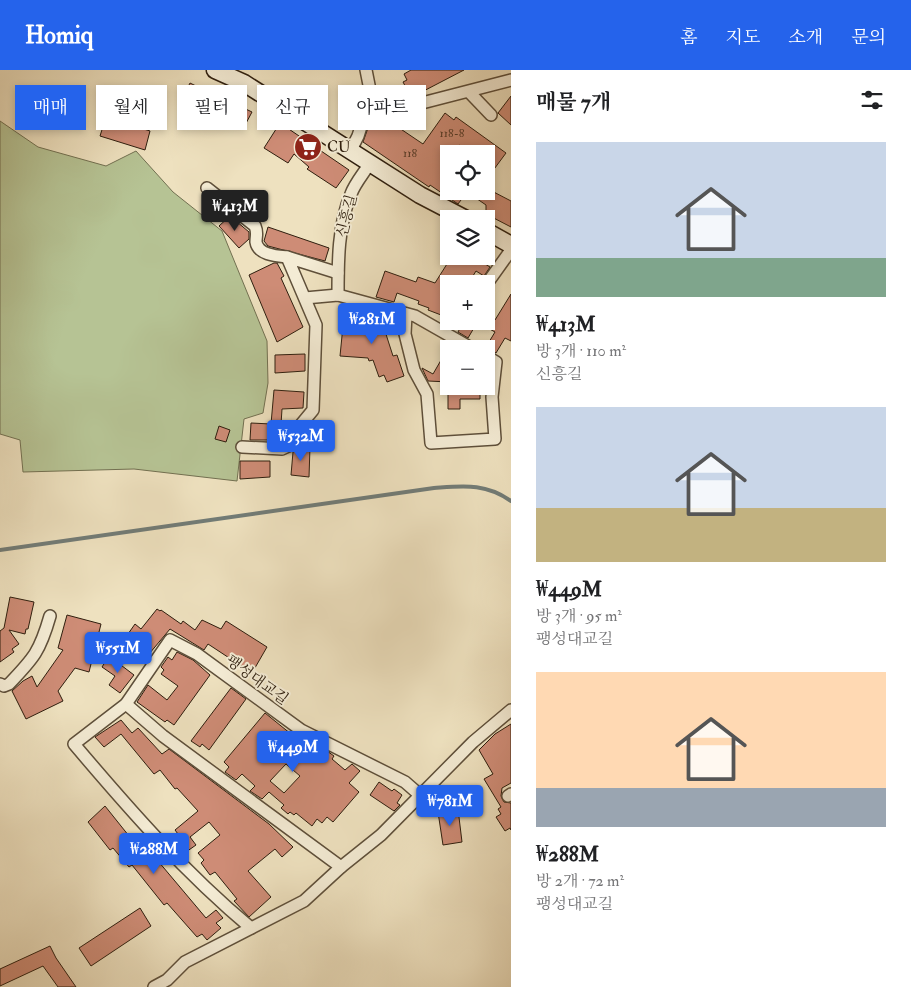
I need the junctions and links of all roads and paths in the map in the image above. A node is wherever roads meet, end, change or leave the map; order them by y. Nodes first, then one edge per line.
1 (215, 70) edge
2 (366, 70) edge
3 (511, 80) edge
4 (369, 85) edge
5 (470, 92) junction
6 (426, 102) edge
7 (491, 115) dead end
8 (360, 130) edge
9 (351, 150) junction
10 (370, 164) junction
11 (207, 188) dead end
12 (449, 210) edge
13 (495, 236) edge
14 (511, 246) edge
15 (511, 250) edge
16 (287, 257) junction
17 (338, 273) junction
18 (493, 275) edge
19 (338, 295) junction
20 (305, 298) junction
21 (406, 314) junction
22 (457, 340) edge
23 (492, 395) edge
24 (242, 447) dead end
25 (50, 616) dead end
26 (0, 684) edge
27 (126, 704) junction
28 (511, 710) edge
29 (421, 796) junction
30 (341, 867) junction
31 (251, 928) junction
32 (154, 987) edge

1 - 9 street
2 - 4 street
3 - 5 street
5 - 6 street
5 - 7 street
8 - 9 street
9 - 10 street
10 - 12 street
10 - 17 street, 신흥길
11 - 16 street
13 - 14 street
15 - 18 street
16 - 17 street
16 - 20 street
17 - 19 street, 신흥길
19 - 20 street
19 - 21 street
20 - 24 street
21 - 22 street
21 - 23 street
25 - 26 street
27 - 29 street, 팽성대교길
27 - 30 street
27 - 31 street, 팽성대교길
28 - 29 street
29 - 30 street
30 - 31 street
31 - 32 street

